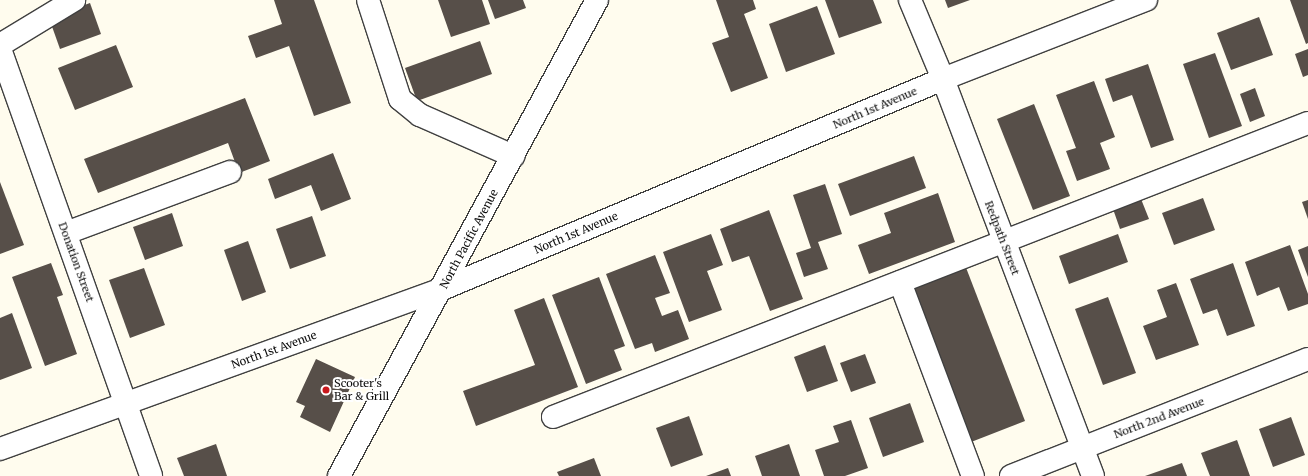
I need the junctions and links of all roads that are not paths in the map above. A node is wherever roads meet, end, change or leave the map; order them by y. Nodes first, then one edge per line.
1 (74, 0) edge
2 (368, 0) edge
3 (597, 0) edge
4 (910, 0) edge
5 (1146, 0) edge
6 (0, 45) edge
7 (0, 49) edge
8 (943, 79) junction
9 (1308, 123) edge
10 (514, 156) junction
11 (230, 172) dead end
12 (66, 233) junction
13 (1004, 242) junction
14 (900, 282) junction
15 (442, 289) junction
16 (1308, 359) edge
17 (126, 404) junction
18 (553, 417) dead end
19 (1082, 448) junction
20 (0, 449) edge
21 (151, 476) edge
22 (339, 476) edge
23 (973, 476) edge
24 (1011, 476) edge
25 (1093, 476) edge

1 - 6 street
2 - 10 street
3 - 10 street, North Pacific Avenue
4 - 8 street, Redpath Street
5 - 8 street, North 1st Avenue
7 - 12 street, Donation Street
8 - 13 street, Redpath Street
8 - 15 street, North 1st Avenue
9 - 13 street
10 - 15 street, North Pacific Avenue
11 - 12 street
12 - 17 street, Donation Street
13 - 14 street
13 - 19 street, Redpath Street
14 - 18 street
14 - 23 street
15 - 17 street, North 1st Avenue
15 - 22 street, North Pacific Avenue
16 - 19 street, North 2nd Avenue
17 - 20 street, North 1st Avenue
17 - 21 street, Donation Street
19 - 24 street, North 2nd Avenue
19 - 25 street, Redpath Street

